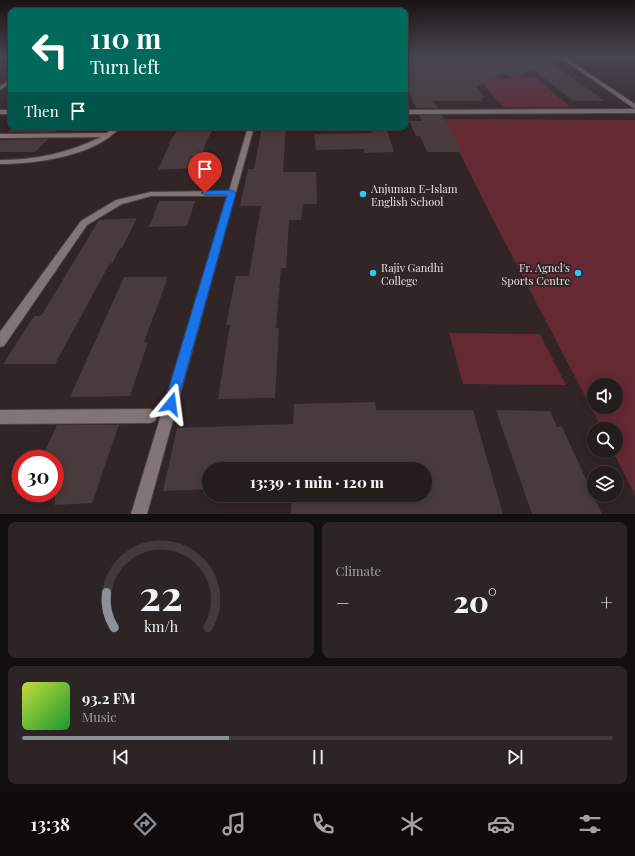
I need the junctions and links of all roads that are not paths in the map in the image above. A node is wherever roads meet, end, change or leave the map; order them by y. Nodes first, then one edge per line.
1 (598, 81) edge
2 (635, 107) edge
3 (635, 111) edge
4 (408, 112) edge
5 (113, 130) edge
6 (250, 130) edge
7 (109, 135) junction
8 (0, 136) edge
9 (0, 162) edge
10 (232, 193) junction
11 (0, 342) edge
12 (150, 416) dead end
13 (0, 417) edge
14 (139, 514) edge

1 - 2 street
3 - 4 street
5 - 7 street
6 - 10 street
7 - 8 street
7 - 9 street
10 - 11 street
10 - 14 street
12 - 13 street

